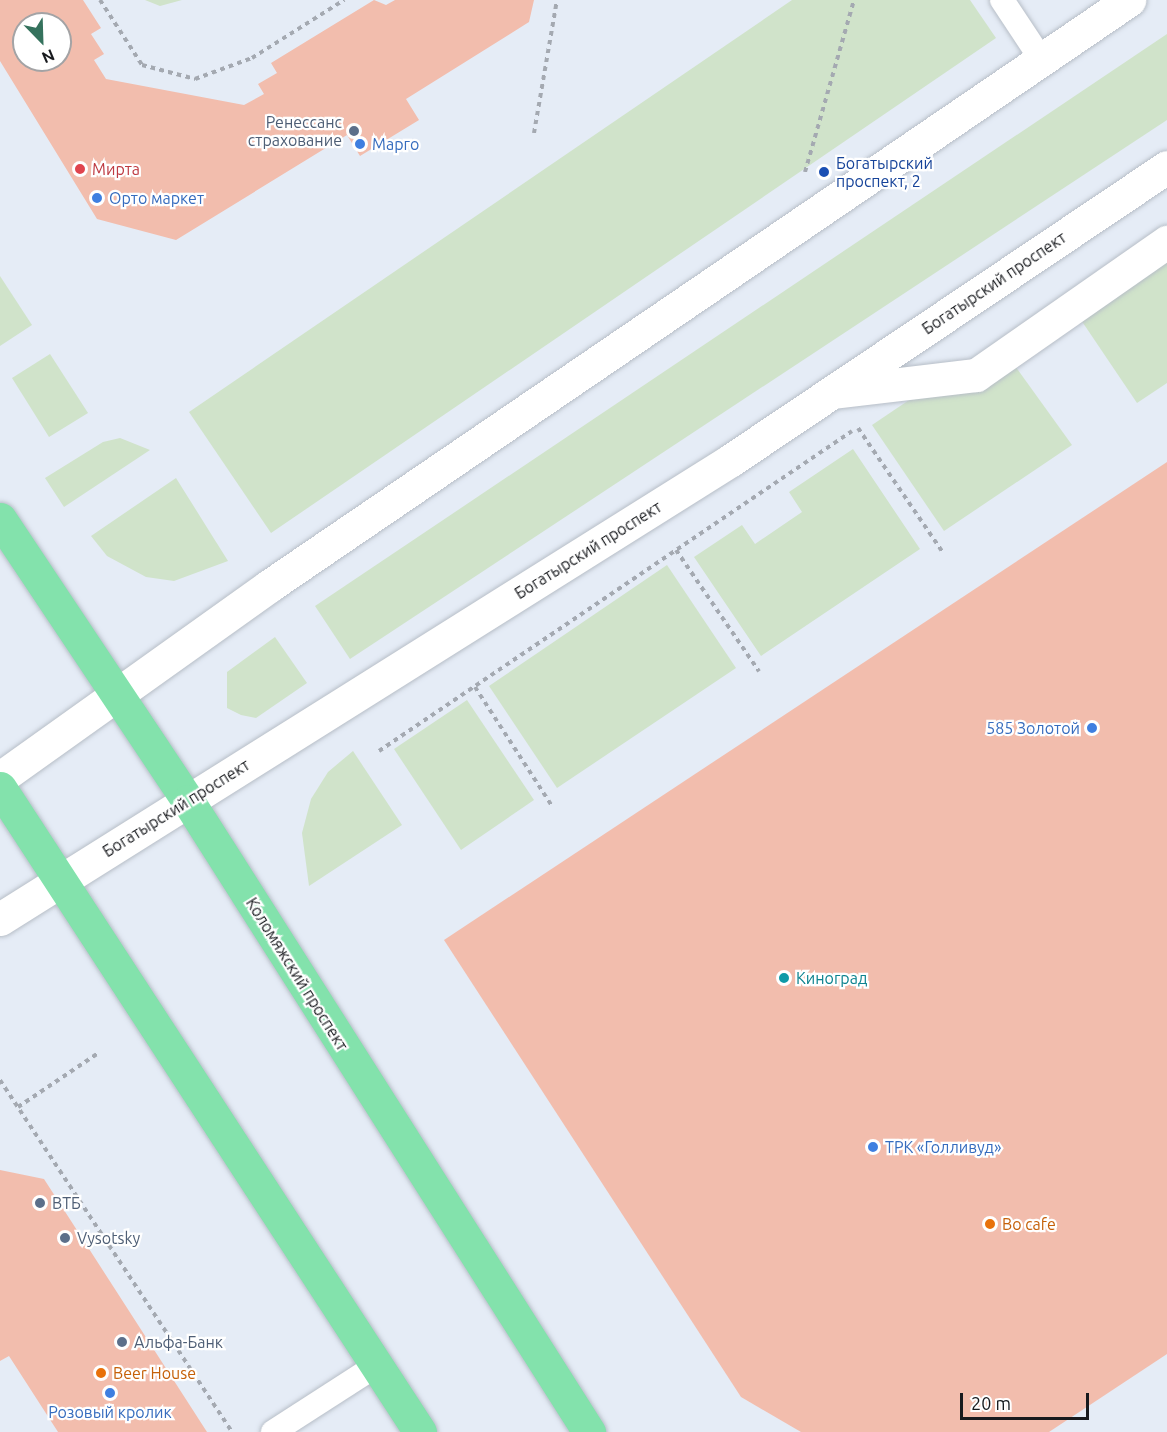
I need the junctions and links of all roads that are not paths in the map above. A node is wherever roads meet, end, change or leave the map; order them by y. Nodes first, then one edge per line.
1 (1002, 0) edge
2 (1130, 0) edge
3 (1041, 59) junction
4 (1167, 167) edge
5 (1167, 242) edge
6 (833, 392) junction
7 (0, 519) edge
8 (117, 695) junction
9 (0, 778) edge
10 (0, 788) edge
11 (188, 801) junction
12 (62, 880) junction
13 (0, 919) edge
14 (377, 1365) junction
15 (273, 1432) edge
16 (420, 1432) edge
17 (589, 1432) edge

1 - 3 lane
2 - 3 main road
3 - 8 main road
4 - 6 main road, Богатырский проспект
5 - 6 main road
6 - 11 main road, Богатырский проспект
7 - 8 main road, Коломяжский проспект
8 - 9 main road
8 - 11 main road, Коломяжский проспект
10 - 12 main road
11 - 12 main road, Богатырский проспект
11 - 17 main road, Коломяжский проспект
12 - 13 main road, Богатырский проспект
12 - 14 main road
14 - 15 lane
14 - 16 main road

